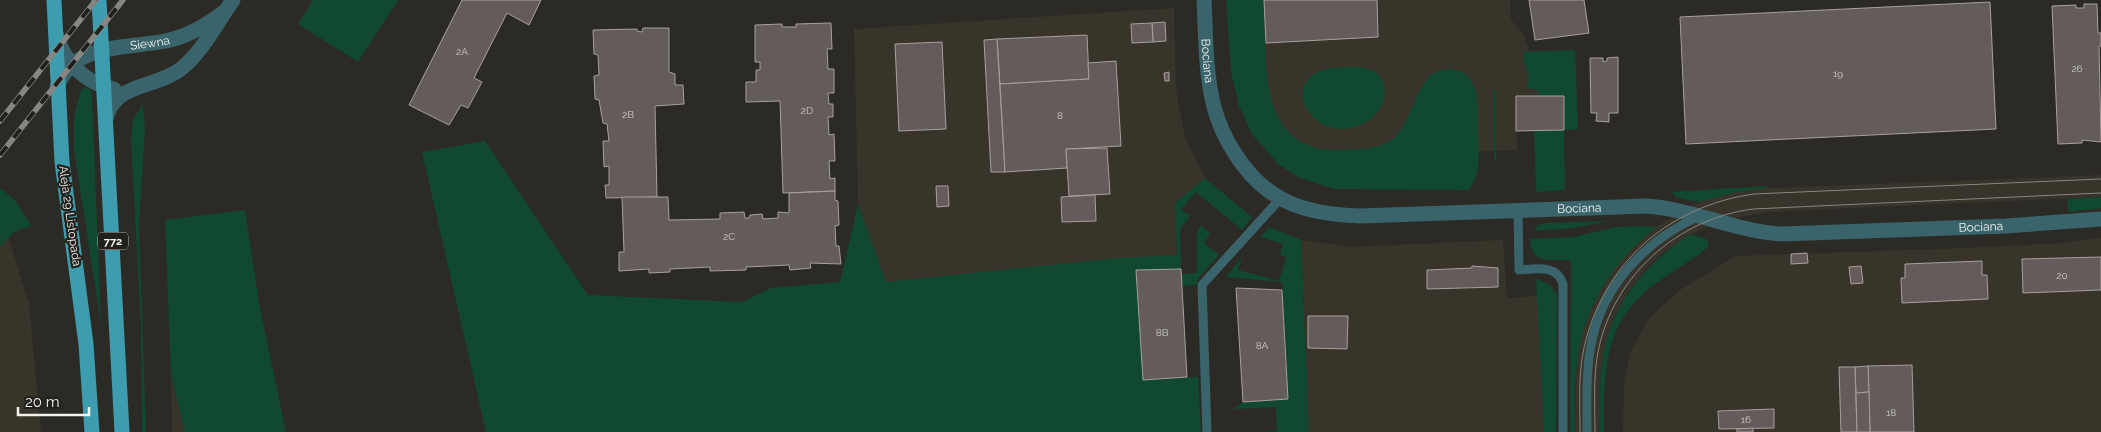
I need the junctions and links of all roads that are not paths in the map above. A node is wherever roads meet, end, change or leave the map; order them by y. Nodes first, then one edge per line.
1 (54, 0) edge
2 (99, 0) edge
3 (1204, 0) edge
4 (229, 6) edge
5 (55, 25) junction
6 (101, 51) junction
7 (72, 64) junction
8 (104, 86) junction
9 (57, 87) junction
10 (130, 90) junction
11 (106, 119) junction
12 (1280, 199) junction
13 (1518, 210) junction
14 (1698, 216) junction
15 (2101, 220) edge
16 (92, 432) edge
17 (122, 432) edge
18 (1208, 432) edge
19 (1563, 432) edge
20 (1587, 432) edge

1 - 5 main road, Aleja 29 Listopada
2 - 6 main road, 772
3 - 12 street, Bociana
4 - 6 street, Siewna
4 - 10 street, Siewna
5 - 7 street, Siewna
5 - 9 main road, Aleja 29 Listopada
6 - 7 street, Siewna
6 - 8 main road, 772
7 - 8 street, Siewna
7 - 9 street, Siewna
8 - 10 street, Siewna
8 - 11 main road, 772
9 - 16 main road, Aleja 29 Listopada
10 - 11 street, Siewna
11 - 17 main road, 772
12 - 13 street, Bociana
12 - 18 lane
13 - 14 street, Bociana
13 - 19 lane
14 - 15 street, Bociana
14 - 20 lane

